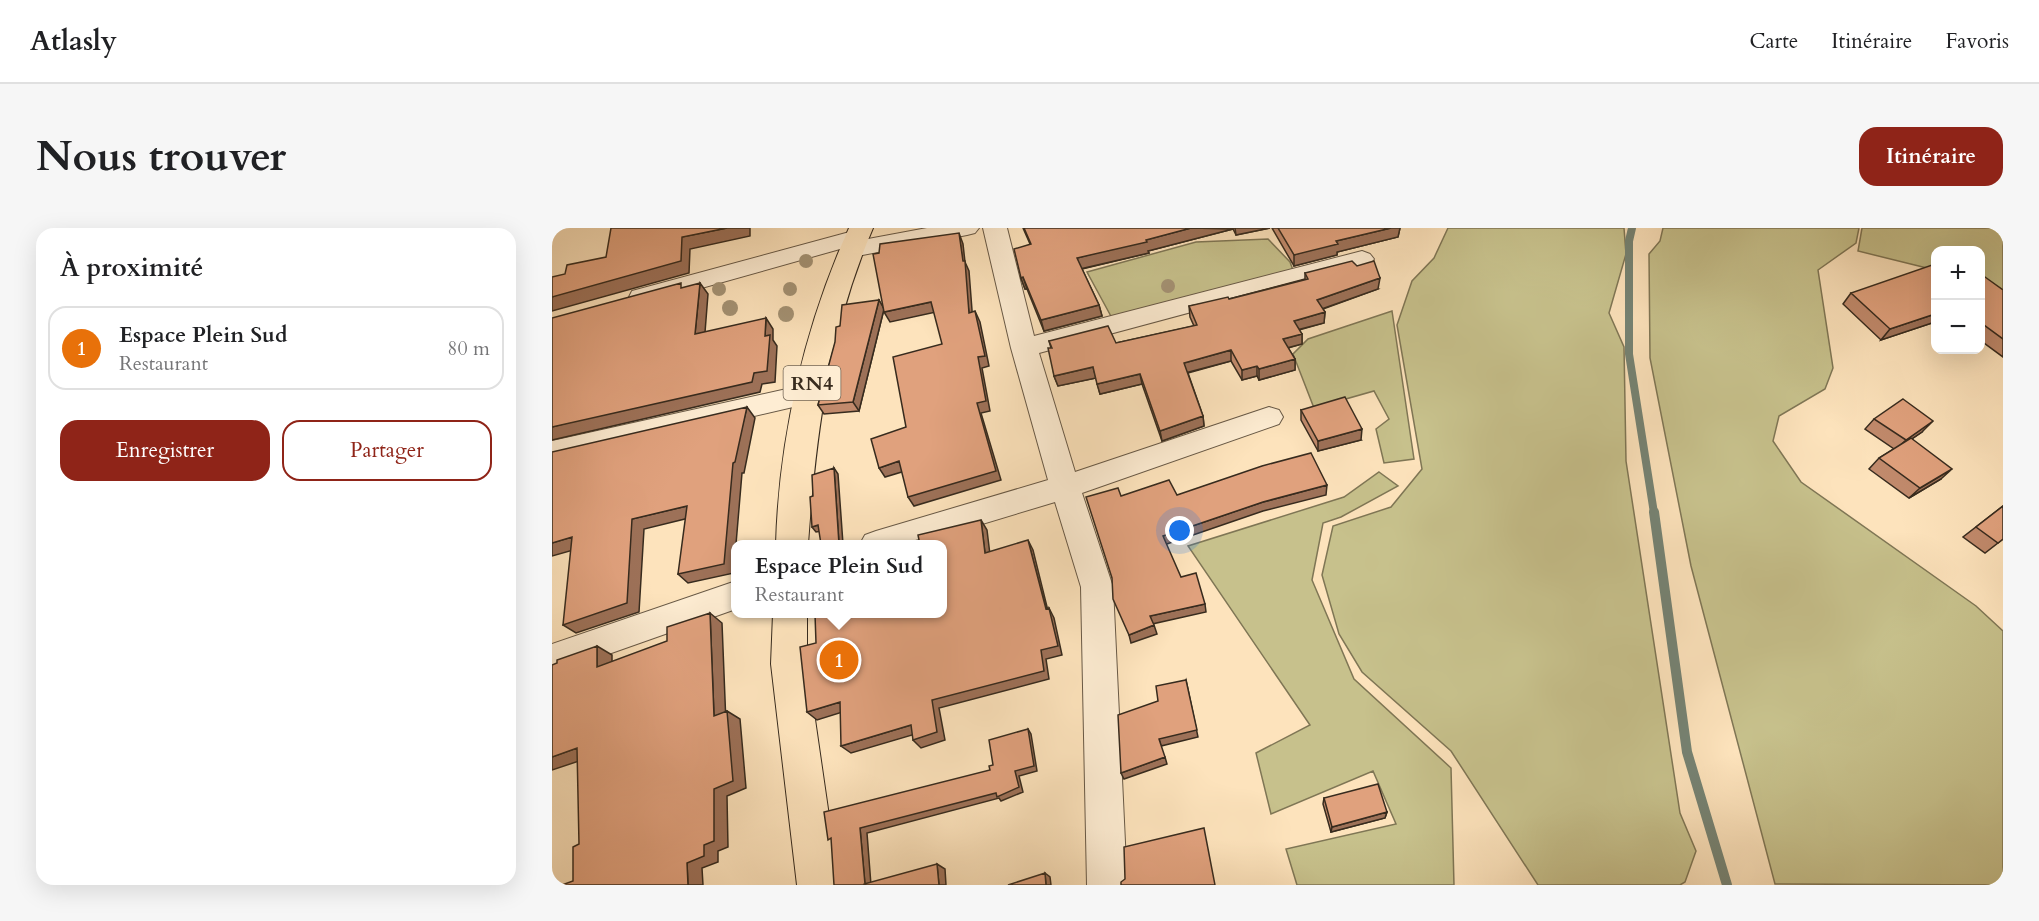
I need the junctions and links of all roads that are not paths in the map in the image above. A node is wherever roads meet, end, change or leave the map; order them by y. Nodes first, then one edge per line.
1 (967, 228) edge
2 (995, 228) edge
3 (857, 238) edge
4 (1362, 259) dead end
5 (614, 305) edge
6 (1024, 348) junction
7 (809, 394) junction
8 (1269, 417) dead end
9 (552, 452) edge
10 (1065, 487) junction
11 (792, 540) edge
12 (889, 540) edge
13 (731, 596) edge
14 (790, 618) edge
15 (552, 659) edge
16 (818, 885) edge
17 (1107, 885) edge

1 - 3 street
2 - 6 street
3 - 5 street
3 - 7 highway, RN4
4 - 6 street
6 - 10 street
7 - 9 street
7 - 11 highway, RN4
8 - 10 street
10 - 12 street
10 - 17 street
13 - 15 street
14 - 16 highway

